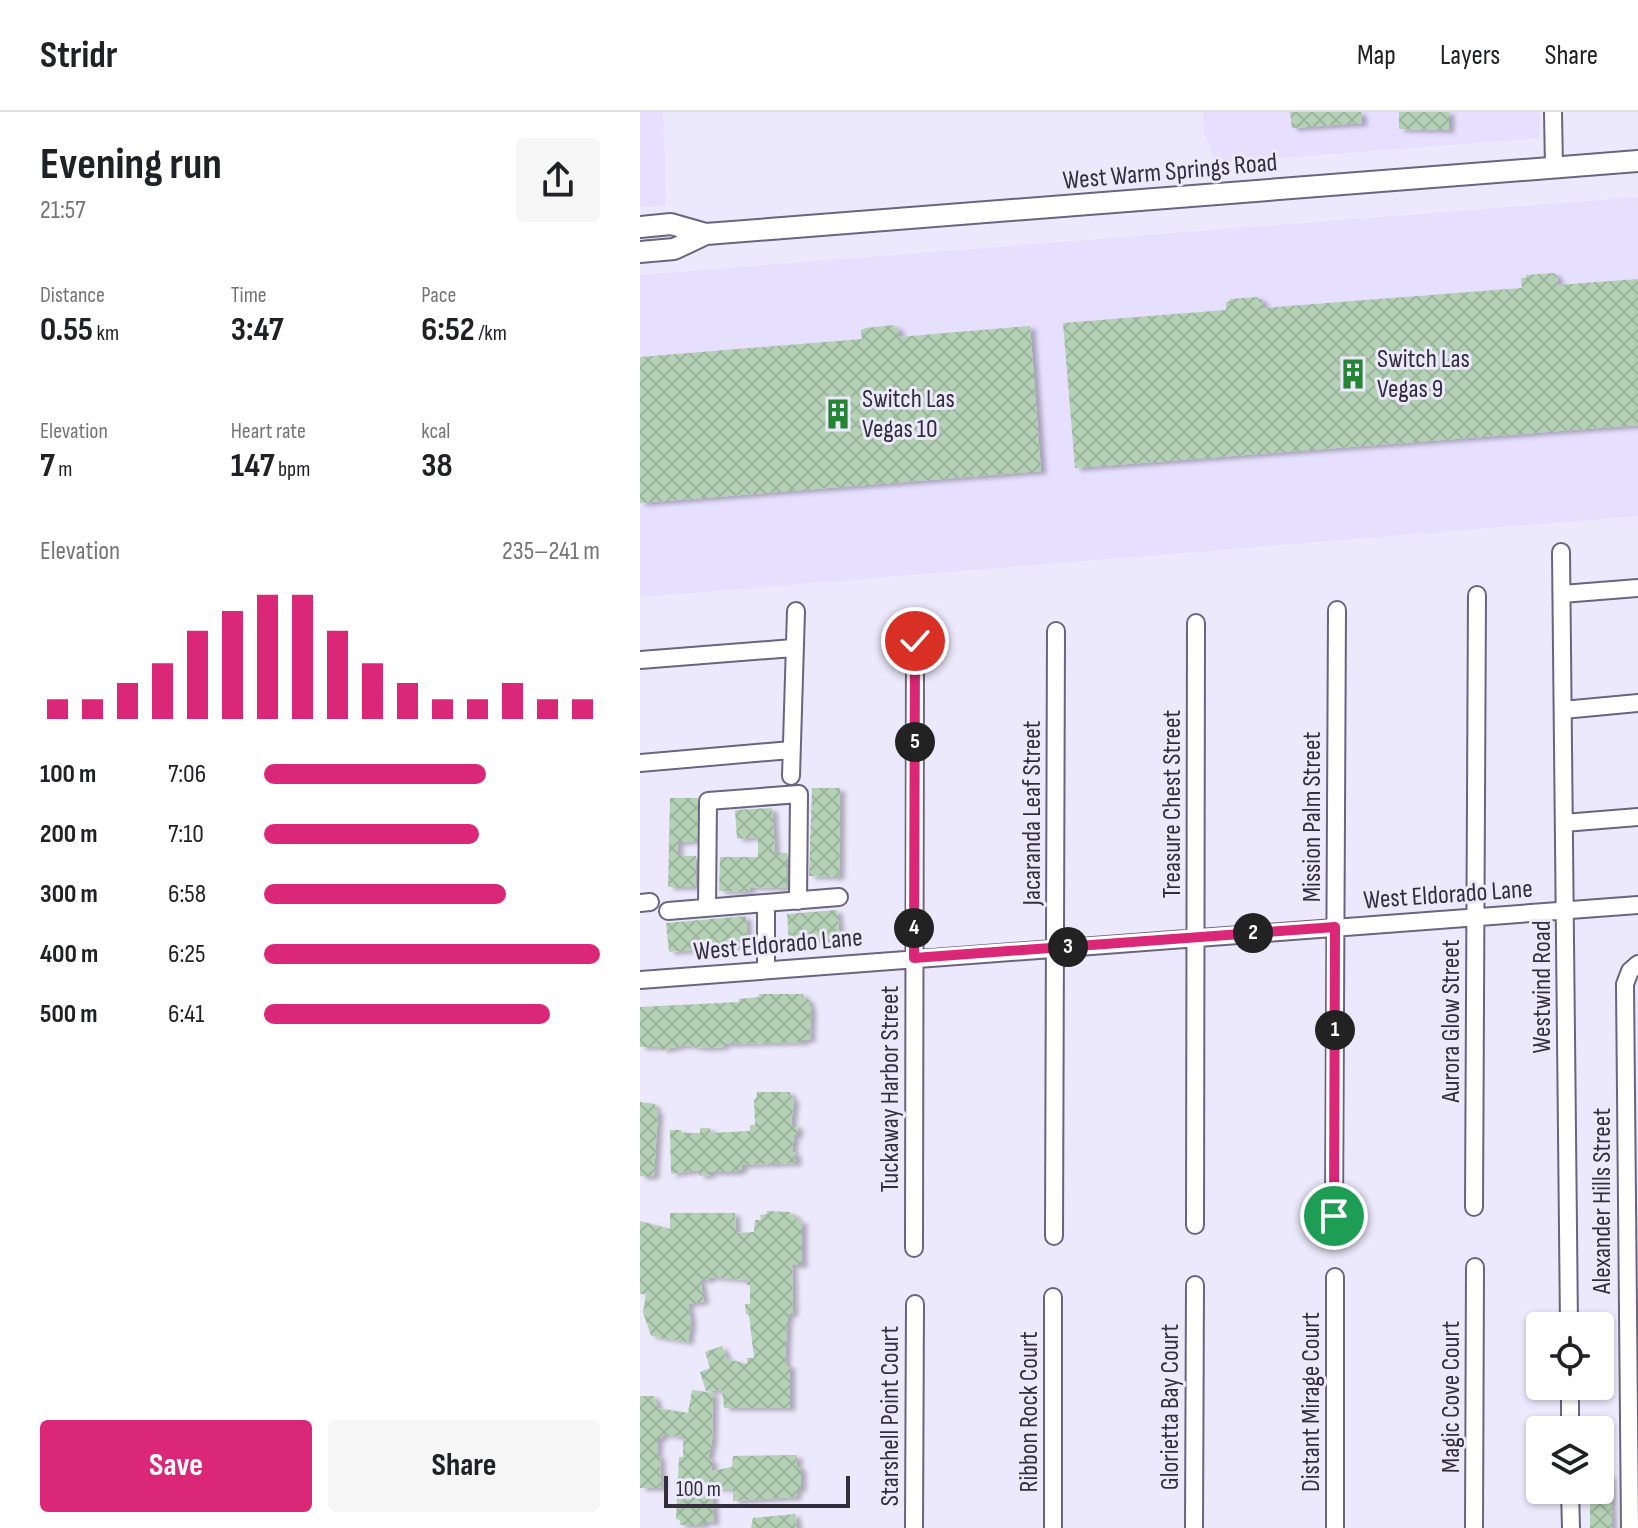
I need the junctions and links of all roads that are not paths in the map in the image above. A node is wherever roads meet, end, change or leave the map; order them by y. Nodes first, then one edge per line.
1 (1553, 112) edge
2 (1638, 161) edge
3 (1554, 167) junction
4 (640, 227) edge
5 (706, 234) junction
6 (640, 252) edge
7 (1561, 552) dead end
8 (1638, 588) edge
9 (1562, 594) junction
10 (1477, 595) dead end
11 (1337, 610) dead end
12 (796, 611) dead end
13 (1196, 623) dead end
14 (1056, 631) dead end
15 (915, 641) dead end
16 (793, 648) junction
17 (640, 660) edge
18 (1638, 703) edge
19 (1563, 710) junction
20 (791, 750) junction
21 (640, 763) edge
22 (791, 776) dead end
23 (1638, 817) edge
24 (1564, 823) junction
25 (839, 897) dead end
26 (798, 901) junction
27 (766, 903) junction
28 (1638, 905) edge
29 (707, 908) junction
30 (1566, 910) junction
31 (668, 911) dead end
32 (1475, 917) junction
33 (1335, 927) junction
34 (1196, 937) junction
35 (1055, 948) junction
36 (914, 958) junction
37 (1634, 968) edge
38 (766, 970) junction
39 (640, 980) edge
40 (1474, 1207) dead end
41 (1334, 1216) dead end
42 (1195, 1225) dead end
43 (1054, 1236) dead end
44 (914, 1248) dead end
45 (1475, 1267) dead end
46 (1335, 1277) dead end
47 (1195, 1285) dead end
48 (1053, 1297) dead end
49 (915, 1304) dead end
50 (1569, 1312) edge
51 (1570, 1504) edge
52 (914, 1528) edge
53 (1053, 1528) edge
54 (1194, 1528) edge
55 (1335, 1528) edge
56 (1474, 1528) edge
57 (1571, 1528) edge
58 (1630, 1528) edge

1 - 3 street
2 - 3 main road, West Warm Springs Road
3 - 5 main road, West Warm Springs Road
4 - 5 main road, West Warm Springs Road
5 - 6 main road, West Warm Springs Road
7 - 9 street, Westwind Road
8 - 9 street
9 - 19 street, Westwind Road
10 - 32 street, Aurora Glow Street
11 - 33 street, Mission Palm Street
12 - 16 street
13 - 34 street, Treasure Chest Street
14 - 35 street, Jacaranda Leaf Street
15 - 36 street, Tuckaway Harbor Street
16 - 17 street
16 - 20 street
18 - 19 street
19 - 24 street, Westwind Road
20 - 21 street
20 - 22 street
23 - 24 street
24 - 30 street, Westwind Road
25 - 26 street
26 - 27 street
26 - 29 street
27 - 29 street
27 - 38 street
28 - 30 street, West Eldorado Lane
29 - 31 street
30 - 32 street, West Eldorado Lane
30 - 50 street, Westwind Road
32 - 33 street, West Eldorado Lane
32 - 40 street, Aurora Glow Street
33 - 34 street, West Eldorado Lane
33 - 41 street, Mission Palm Street
34 - 35 street, West Eldorado Lane
34 - 42 street, Treasure Chest Street
35 - 36 street, West Eldorado Lane
35 - 43 street, Jacaranda Leaf Street
36 - 38 street, West Eldorado Lane
36 - 44 street, Tuckaway Harbor Street
37 - 58 street, Alexander Hills Street
38 - 39 street, West Eldorado Lane
45 - 56 street, Magic Cove Court
46 - 55 street, Distant Mirage Court
47 - 54 street, Glorietta Bay Court
48 - 53 street, Ribbon Rock Court
49 - 52 street, Starshell Point Court
51 - 57 street

